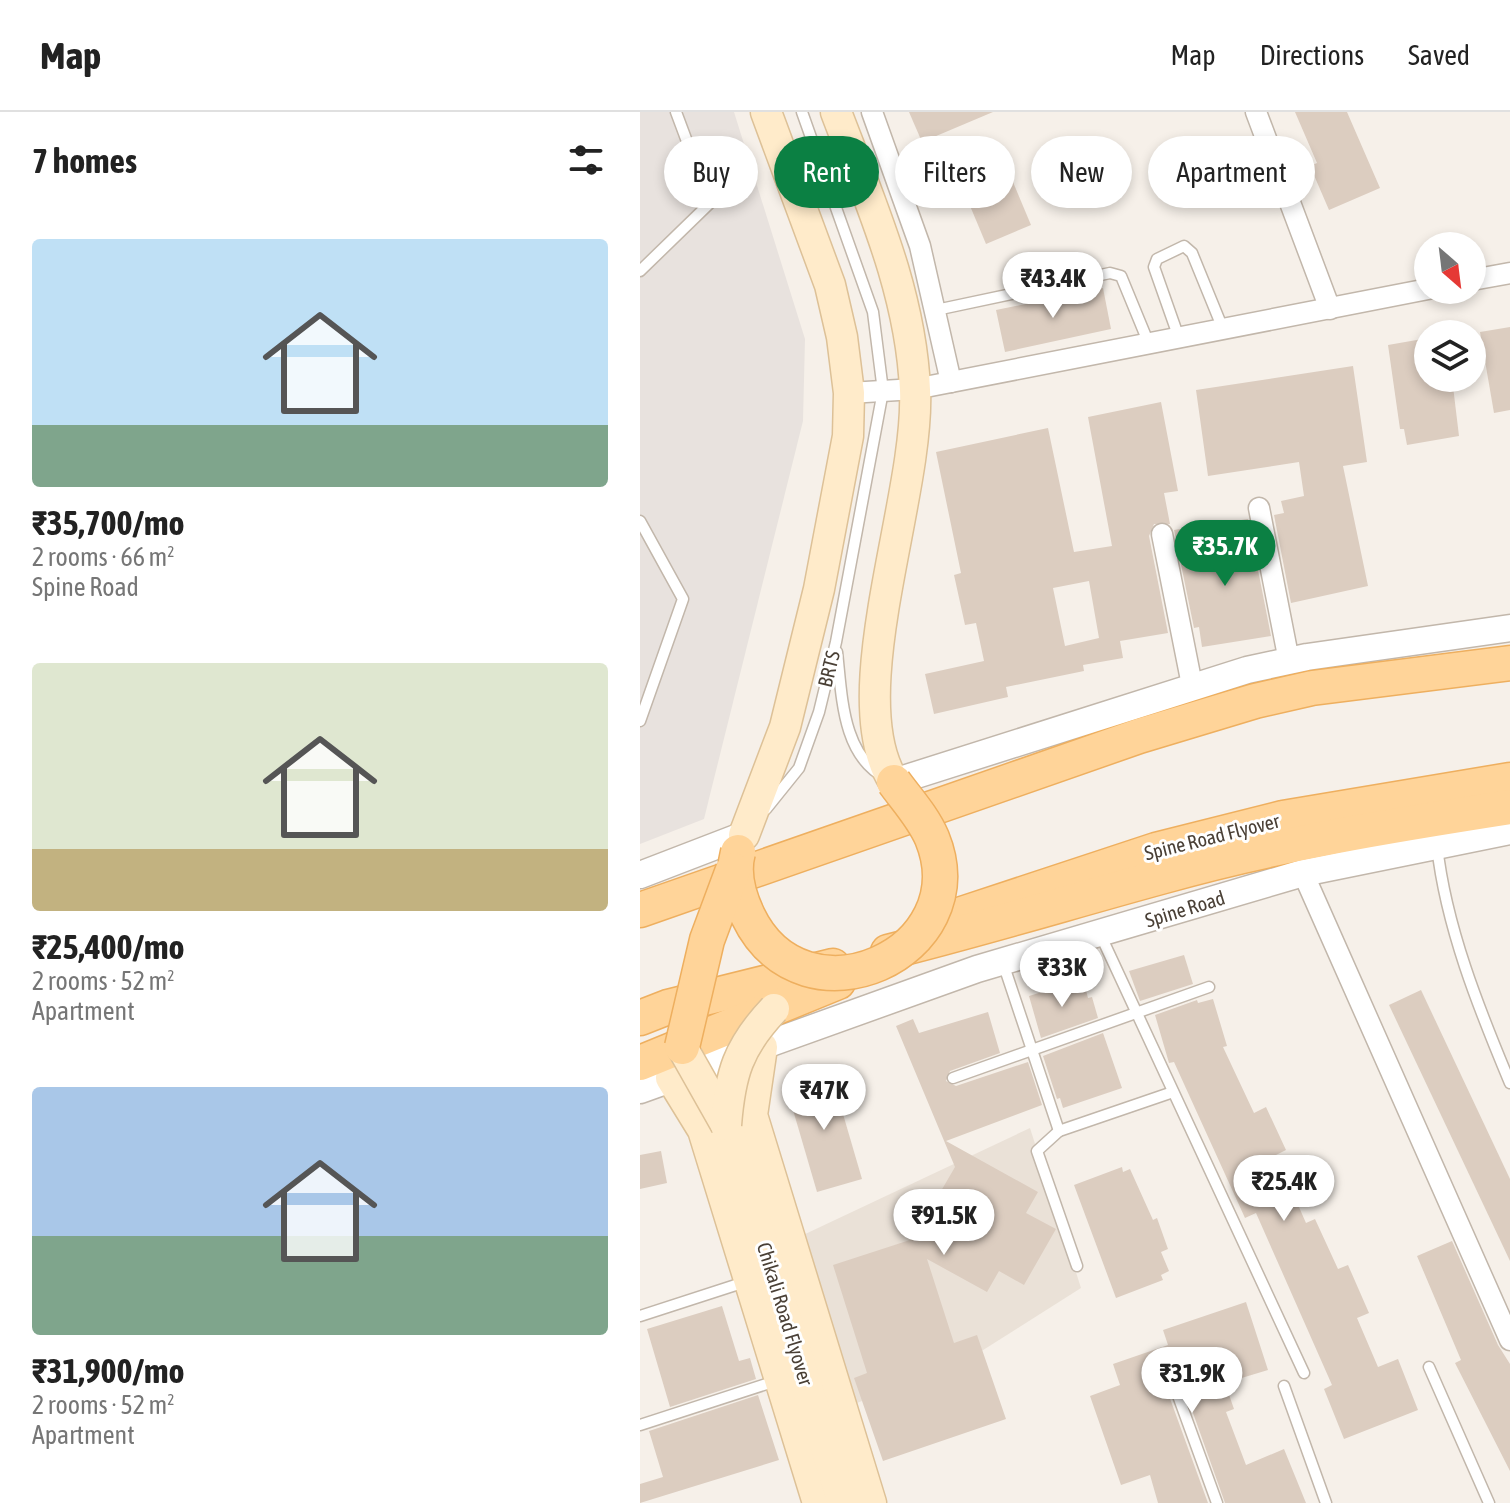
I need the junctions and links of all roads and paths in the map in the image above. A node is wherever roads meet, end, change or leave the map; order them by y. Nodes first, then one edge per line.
1 (676, 112) edge
2 (766, 112) edge
3 (802, 112) edge
4 (836, 112) edge
5 (872, 112) edge
6 (1256, 112) edge
7 (640, 271) edge
8 (1510, 273) edge
9 (1486, 277) edge
10 (1414, 292) edge
11 (1330, 309) junction
12 (936, 310) junction
13 (1223, 329) junction
14 (1179, 338) junction
15 (1149, 344) junction
16 (951, 382) junction
17 (915, 389) junction
18 (883, 391) junction
19 (849, 393) junction
20 (1259, 508) dead end
21 (640, 521) edge
22 (1162, 534) dead end
23 (1510, 628) edge
24 (836, 642) junction
25 (1289, 661) junction
26 (1510, 663) edge
27 (1192, 685) junction
28 (640, 721) edge
29 (1510, 780) edge
30 (894, 782) junction
31 (1510, 807) edge
32 (1510, 831) edge
33 (1437, 846) junction
34 (739, 852) junction
35 (1298, 859) junction
36 (640, 875) edge
37 (640, 910) edge
38 (922, 928) junction
39 (1100, 934) junction
40 (1002, 962) junction
41 (864, 971) junction
42 (1209, 987) dead end
43 (774, 1009) junction
44 (1137, 1014) junction
45 (640, 1018) edge
46 (762, 1047) junction
47 (1032, 1051) junction
48 (677, 1062) junction
49 (640, 1063) edge
50 (953, 1078) dead end
51 (1510, 1083) edge
52 (640, 1090) edge
53 (1173, 1092) junction
54 (726, 1125) junction
55 (1059, 1131) junction
56 (1077, 1266) dead end
57 (749, 1280) junction
58 (640, 1316) edge
59 (1510, 1340) edge
60 (1429, 1367) dead end
61 (1168, 1368) dead end
62 (1304, 1373) dead end
63 (780, 1380) junction
64 (1284, 1386) dead end
65 (640, 1425) edge
66 (818, 1503) edge
67 (843, 1503) edge
68 (871, 1503) edge
69 (1217, 1503) edge
70 (1326, 1503) edge
71 (1489, 1503) edge

1 - 7 lane
2 - 19 main road
3 - 18 lane
4 - 17 main road
5 - 12 street
6 - 11 street
8 - 9 street
10 - 11 street
11 - 13 street
12 - 15 lane
12 - 16 street
13 - 14 street
13 - 14 lane
14 - 15 street
15 - 16 street
16 - 17 street
17 - 18 street
17 - 30 main road
18 - 19 street
18 - 24 lane
19 - 34 main road
20 - 25 street
21 - 28 lane
22 - 27 street
23 - 25 street
24 - 30 lane, BRTS
24 - 34 lane, BRTS
25 - 27 street
26 - 37 main road
27 - 30 street
29 - 38 main road, Spine Road Flyover
30 - 38 main road, Spine Road Flyover, bridge
31 - 35 main road, Spine Road
32 - 33 street, Spine Road
33 - 35 street, Spine Road
33 - 51 lane
34 - 36 street
34 - 41 main road, Spine Road Flyover, bridge
34 - 48 main road, bridge
35 - 39 street, Spine Road
35 - 45 main road, Spine Road
35 - 59 street
38 - 41 main road, Spine Road Flyover, bridge
39 - 40 street, Spine Road
39 - 44 lane
40 - 46 street, Spine Road
40 - 47 lane
41 - 43 main road, Spine Road Flyover, bridge
42 - 44 lane
43 - 48 main road, Spine Road Flyover, bridge
43 - 54 main road, Chikali Road Flyover, bridge
44 - 47 lane
44 - 53 lane
46 - 48 street, Spine Road
46 - 68 main road
47 - 50 lane
47 - 55 lane
48 - 49 main road, Spine Road Flyover
48 - 52 street, Spine Road
48 - 54 main road, Chikali Road Flyover, bridge
48 - 57 main road
53 - 55 lane
53 - 62 lane
54 - 67 main road, Chikali Road Flyover
55 - 56 lane
57 - 58 lane
57 - 63 main road
60 - 71 lane
61 - 69 lane
63 - 65 lane
63 - 66 main road
64 - 70 lane

